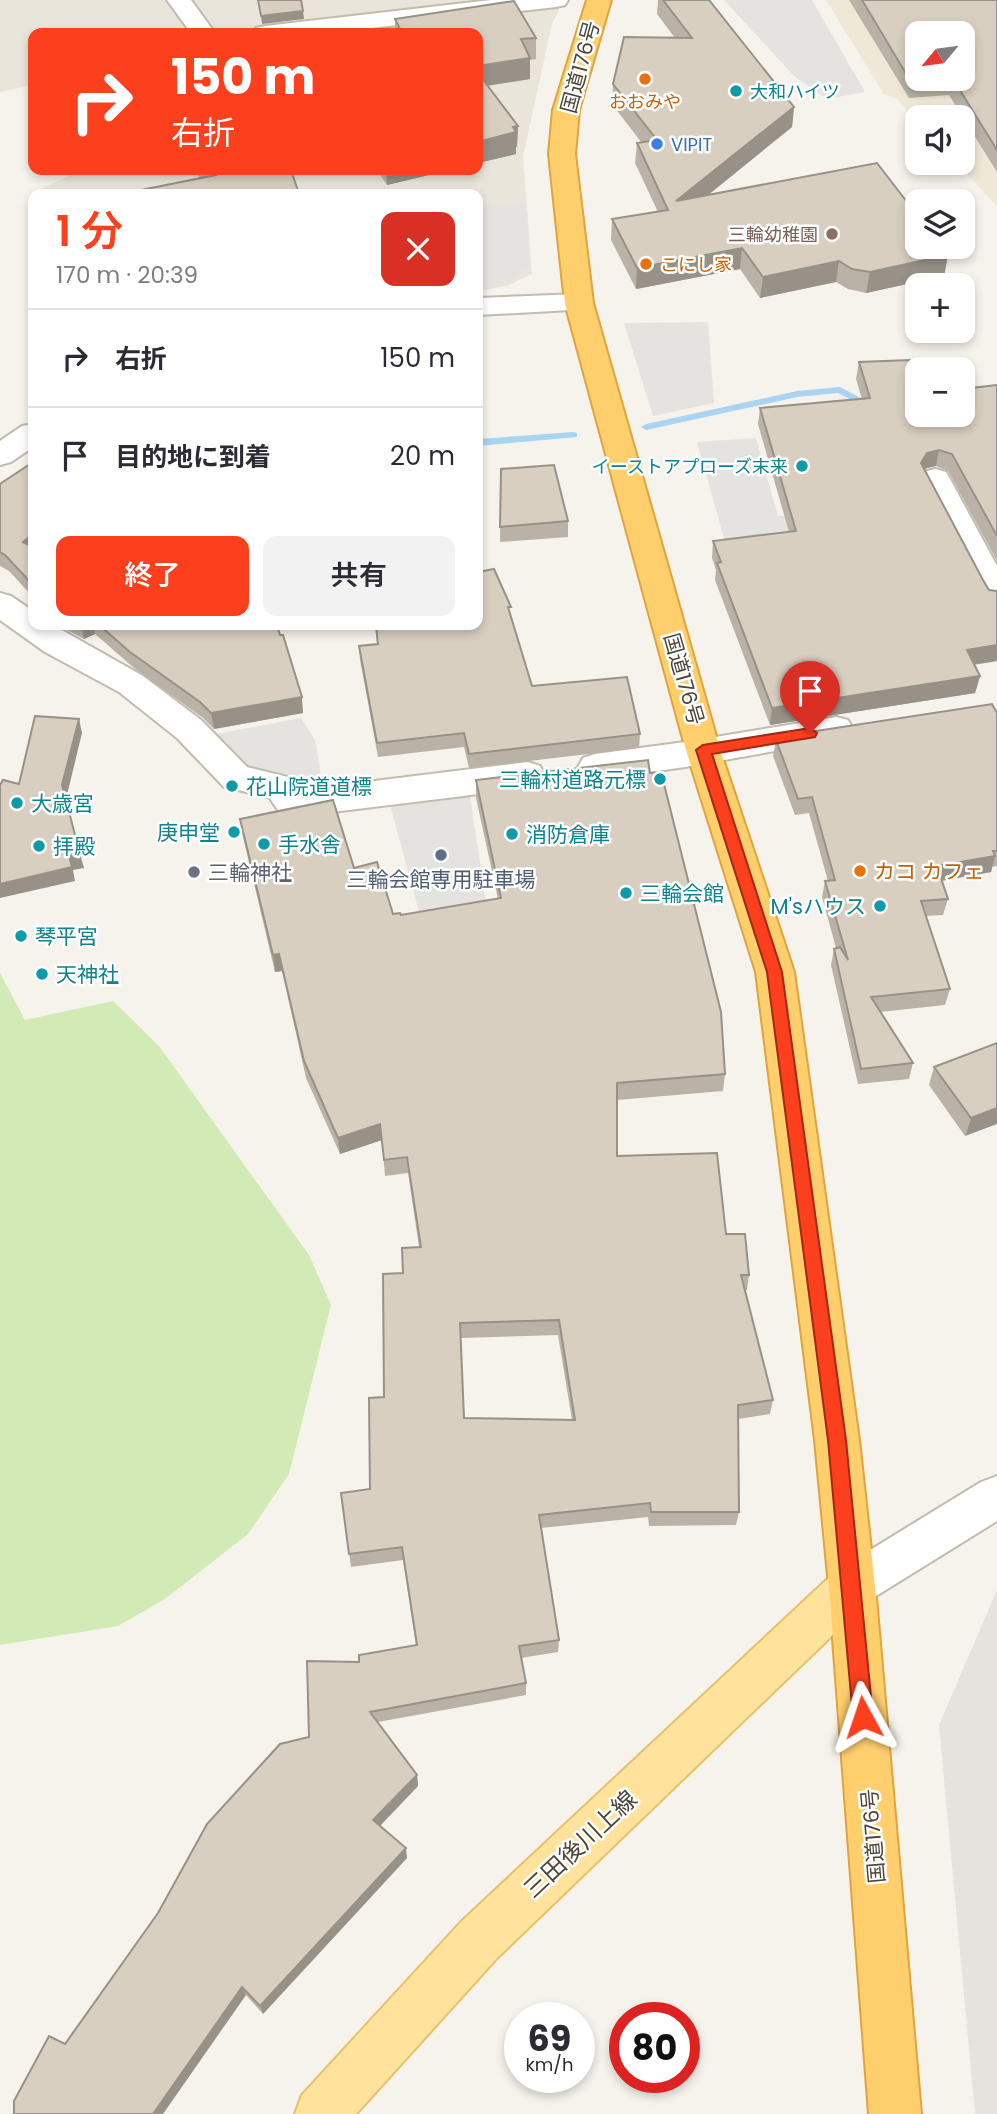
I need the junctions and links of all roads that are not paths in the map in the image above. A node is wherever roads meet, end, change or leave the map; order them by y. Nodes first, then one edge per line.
1 (178, 0) edge
2 (556, 0) edge
3 (599, 0) edge
4 (199, 28) edge
5 (309, 28) edge
6 (579, 303) junction
7 (483, 307) edge
8 (28, 436) edge
9 (0, 455) edge
10 (935, 479) dead end
11 (997, 596) edge
12 (0, 604) edge
13 (28, 624) edge
14 (37, 630) edge
15 (863, 725) edge
16 (703, 750) junction
17 (997, 1497) edge
18 (852, 1586) junction
19 (321, 2114) edge
20 (895, 2114) edge

1 - 4 street
2 - 5 street
3 - 6 highway, 国道176号
6 - 7 street
6 - 16 highway, 国道176号
8 - 9 street
10 - 11 street
12 - 13 street
14 - 16 street
15 - 16 street
16 - 18 highway, 国道176号
17 - 18 street
18 - 19 main road, 三田後川上線
18 - 20 highway, 国道176号

